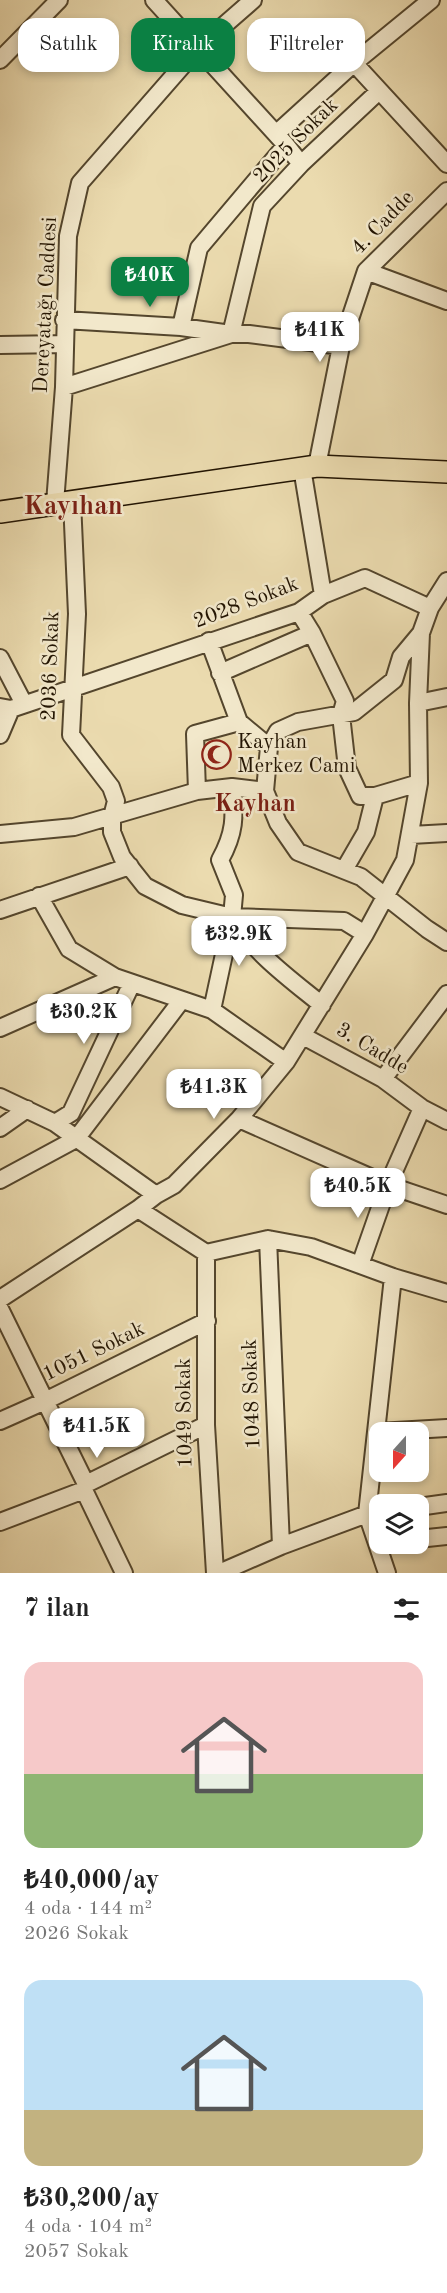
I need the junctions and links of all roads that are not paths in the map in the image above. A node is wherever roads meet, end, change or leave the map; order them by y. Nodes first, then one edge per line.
1 (59, 0) edge
2 (154, 0) edge
3 (253, 0) edge
4 (431, 0) edge
5 (170, 18) edge
6 (232, 18) edge
7 (365, 54) edge
8 (0, 60) edge
9 (177, 72) edge
10 (220, 72) edge
11 (345, 72) edge
12 (362, 72) edge
13 (379, 91) junction
14 (281, 140) junction
15 (301, 164) junction
16 (447, 164) edge
17 (447, 191) edge
18 (366, 271) junction
19 (447, 301) edge
20 (64, 320) junction
21 (181, 327) junction
22 (231, 334) junction
23 (64, 344) junction
24 (0, 345) edge
25 (341, 346) junction
26 (64, 387) junction
27 (310, 467) junction
28 (447, 472) edge
29 (63, 502) junction
30 (0, 512) edge
31 (447, 581) edge
32 (323, 596) junction
33 (430, 608) junction
34 (299, 612) junction
35 (312, 633) junction
36 (422, 633) junction
37 (209, 641) junction
38 (0, 658) edge
39 (220, 673) junction
40 (73, 689) junction
41 (447, 697) edge
42 (418, 703) junction
43 (12, 707) edge
44 (341, 715) junction
45 (239, 722) junction
46 (0, 735) edge
47 (269, 747) junction
48 (419, 783) junction
49 (232, 787) junction
50 (197, 791) junction
51 (265, 792) junction
52 (375, 796) junction
53 (111, 817) junction
54 (447, 832) edge
55 (0, 834) edge
56 (411, 835) junction
57 (130, 866) junction
58 (344, 870) junction
59 (39, 896) junction
60 (385, 897) junction
61 (0, 910) edge
62 (232, 917) junction
63 (365, 934) junction
64 (447, 942) edge
65 (115, 977) junction
66 (132, 983) junction
67 (447, 994) edge
68 (181, 1001) junction
69 (322, 1005) junction
70 (212, 1010) junction
71 (0, 1028) edge
72 (303, 1036) junction
73 (286, 1062) junction
74 (383, 1079) junction
75 (0, 1097) edge
76 (422, 1108) junction
77 (27, 1109) junction
78 (239, 1119) junction
79 (447, 1120) edge
80 (55, 1123) junction
81 (0, 1128) edge
82 (76, 1139) junction
83 (0, 1180) edge
84 (388, 1185) junction
85 (156, 1195) junction
86 (447, 1205) edge
87 (138, 1209) junction
88 (268, 1239) junction
89 (206, 1253) junction
90 (360, 1265) junction
91 (393, 1277) junction
92 (447, 1293) edge
93 (0, 1299) edge
94 (0, 1309) edge
95 (207, 1321) junction
96 (45, 1401) junction
97 (0, 1421) edge
98 (379, 1422) edge
99 (206, 1425) junction
100 (447, 1428) edge
101 (429, 1429) edge
102 (85, 1486) junction
103 (447, 1503) edge
104 (429, 1505) edge
105 (369, 1515) edge
106 (0, 1522) edge
107 (447, 1536) edge
108 (429, 1538) edge
109 (280, 1546) junction
110 (381, 1554) edge
111 (124, 1573) edge
112 (217, 1573) edge
113 (387, 1573) edge

1 - 8 street
2 - 5 street
3 - 6 street, Dereyatağı Caddesi
4 - 7 street
9 - 20 street, Dereyatağı Caddesi
10 - 14 street
11 - 14 street
12 - 13 street
13 - 15 street, 2025 Sokak
13 - 16 street
14 - 15 street
14 - 21 street
15 - 22 street, 2025 Sokak
17 - 18 street, 4. Cadde
18 - 19 street
18 - 25 street, 4. Cadde
20 - 21 street
20 - 23 street, Dereyatağı Caddesi
21 - 22 street
22 - 25 street
22 - 26 street
23 - 24 street
23 - 26 street, Dereyatağı Caddesi
25 - 27 street, 4. Cadde
26 - 29 street, Dereyatağı Caddesi
27 - 28 main road
27 - 29 main road
27 - 32 street
29 - 30 main road
29 - 40 street, 2036 Sokak
31 - 33 street
32 - 33 street, 2028 Sokak
32 - 34 street, 2028 Sokak
33 - 36 street
34 - 35 street
34 - 37 street, 2028 Sokak
35 - 39 street
35 - 44 street
36 - 42 street
36 - 44 street
37 - 39 street
37 - 40 street, 2028 Sokak
38 - 43 street
39 - 45 street
40 - 43 street, 2028 Sokak
40 - 53 street, 2036 Sokak
41 - 42 street
42 - 48 street
43 - 46 street
44 - 47 street
44 - 52 street
45 - 47 street
45 - 50 street
47 - 51 street
48 - 52 street
48 - 56 street
49 - 50 street
49 - 51 street
49 - 62 street
50 - 53 street
51 - 58 street
52 - 58 street
53 - 55 street
53 - 57 street, 2036 Sokak
54 - 56 street
56 - 60 street
57 - 59 street
57 - 62 street, 2036 Sokak
58 - 60 street
59 - 61 street
59 - 65 street
60 - 63 street
60 - 64 street
62 - 63 street, 2036 Sokak
62 - 69 street
62 - 70 street
63 - 69 street
65 - 66 street
65 - 71 street
66 - 68 street
66 - 80 street
67 - 74 street
68 - 70 street
68 - 82 street
69 - 72 street
70 - 73 street
72 - 73 street
72 - 74 street, 3. Cadde
73 - 78 street
74 - 76 street, 3. Cadde
75 - 77 street
76 - 79 street, 3. Cadde
76 - 84 street
77 - 80 street
77 - 81 street
78 - 84 street
78 - 85 street
80 - 82 street
82 - 83 street
82 - 85 street
84 - 86 street
84 - 90 street
85 - 87 street
87 - 89 street
87 - 93 street
88 - 89 street
88 - 90 street
88 - 109 street, 1048 Sokak
89 - 95 street, 1049 Sokak
90 - 91 street
91 - 92 street
91 - 98 street
94 - 96 street
95 - 96 street, 1051 Sokak
95 - 99 street, 1049 Sokak
96 - 97 street, 1051 Sokak
96 - 102 street
99 - 102 street
99 - 112 street, 1049 Sokak
100 - 101 street
102 - 106 street
102 - 111 street
103 - 104 street
105 - 109 street
107 - 108 street
109 - 112 street
110 - 113 street

